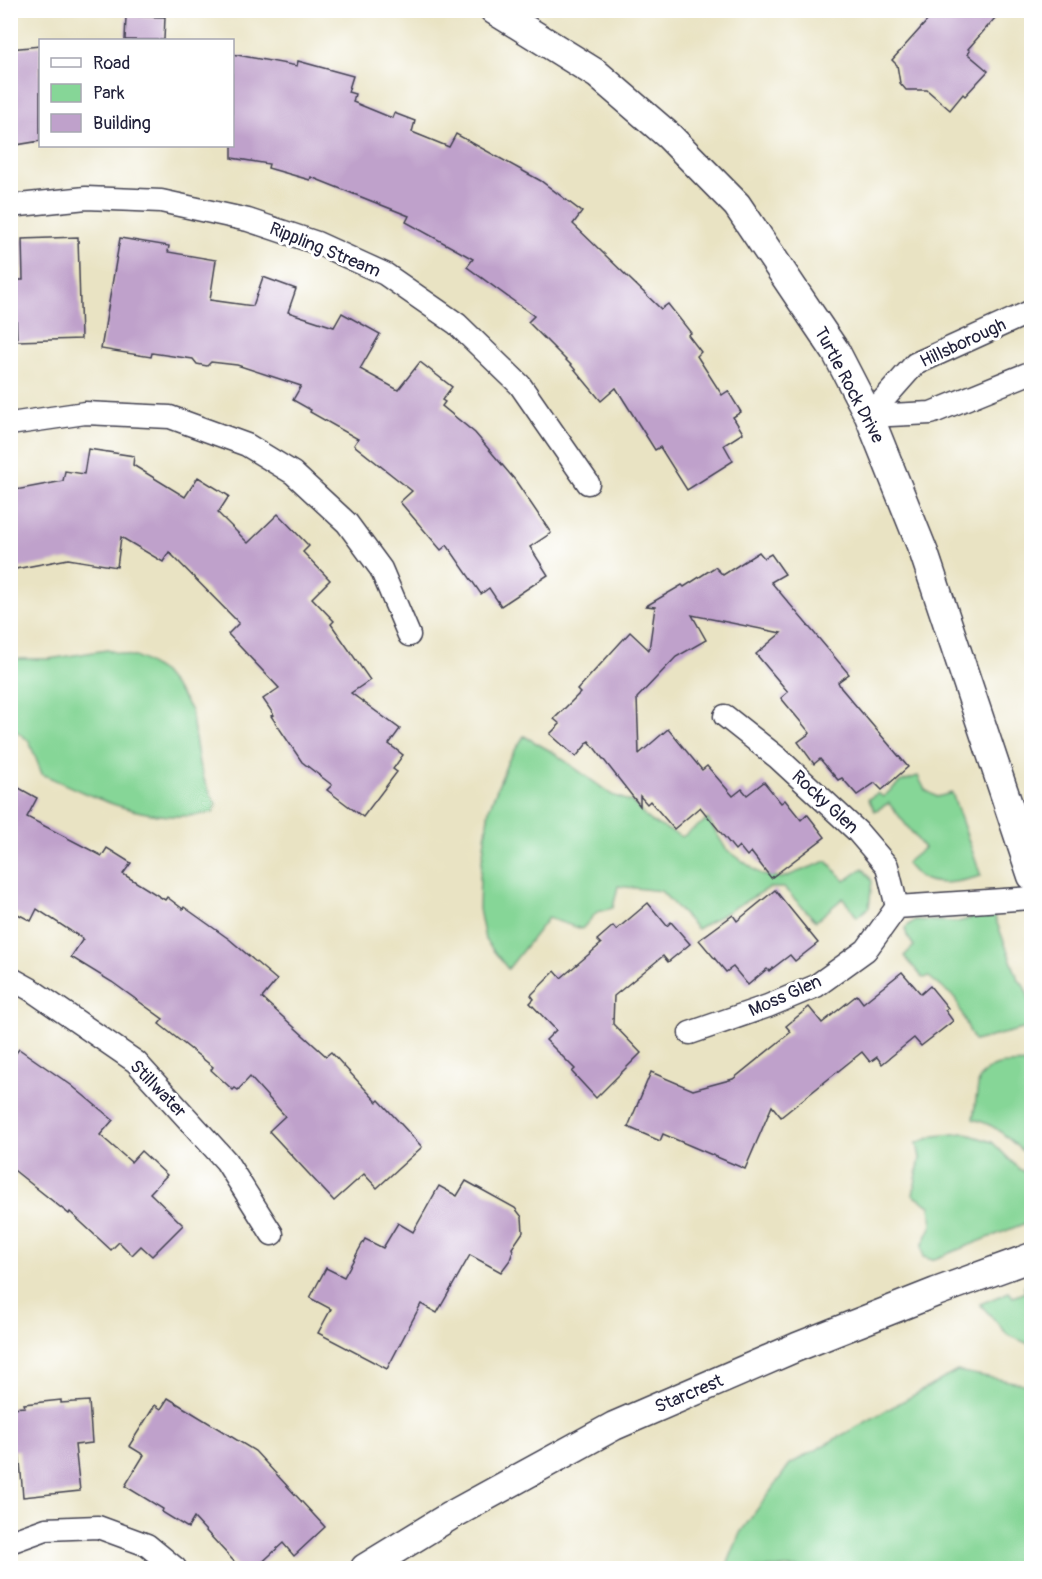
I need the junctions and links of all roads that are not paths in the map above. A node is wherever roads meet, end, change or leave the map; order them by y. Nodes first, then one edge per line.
1 (494, 10) edge
2 (10, 206) edge
3 (1032, 311) edge
4 (1032, 372) edge
5 (869, 416) junction
6 (10, 424) edge
7 (588, 483) dead end
8 (409, 635) dead end
9 (725, 716) dead end
10 (1032, 876) edge
11 (1032, 898) edge
12 (897, 907) junction
13 (10, 978) edge
14 (690, 1033) dead end
15 (272, 1234) dead end
16 (1032, 1257) edge
17 (10, 1542) edge
18 (175, 1569) edge
19 (365, 1569) edge

1 - 5 street, Turtle Rock Drive
2 - 7 street, Rippling Stream
3 - 5 street, Hillsborough
4 - 5 street
5 - 10 street, Turtle Rock Drive
6 - 8 street
9 - 12 street, Rocky Glen
11 - 12 street
12 - 14 street, Moss Glen
13 - 15 street, Stillwater
16 - 19 street, Starcrest
17 - 18 street

